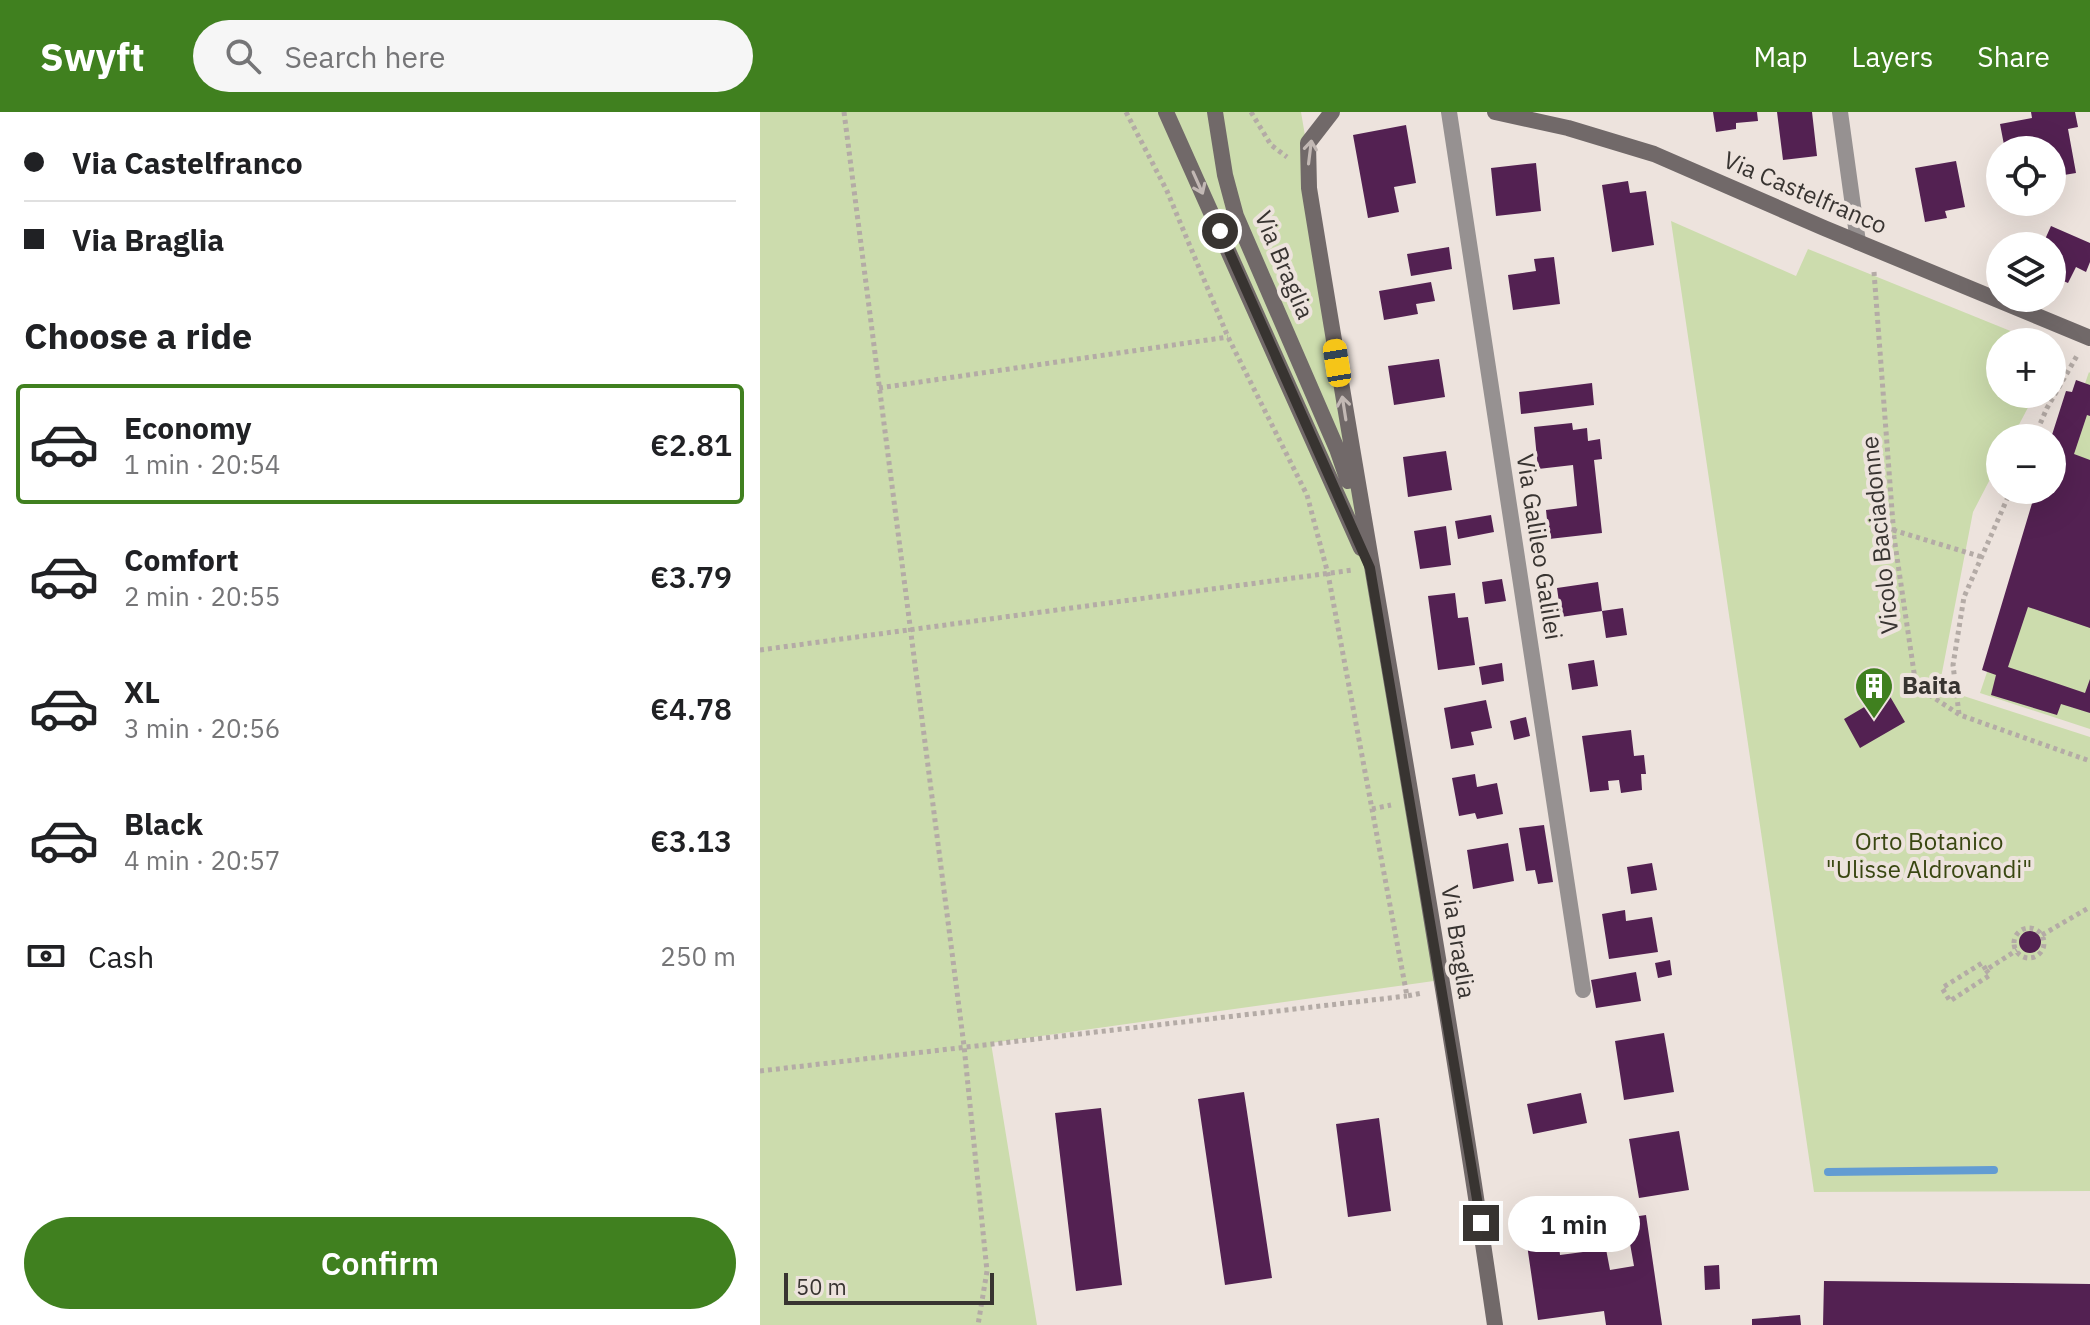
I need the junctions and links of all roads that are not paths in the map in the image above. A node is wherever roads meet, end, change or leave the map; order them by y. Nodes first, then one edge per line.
1 (1166, 112) edge
2 (1215, 112) edge
3 (1332, 112) edge
4 (1449, 112) edge
5 (1495, 112) edge
6 (1840, 112) edge
7 (1858, 242) junction
8 (2089, 336) edge
9 (1370, 568) junction
10 (1583, 990) dead end
11 (1495, 1325) edge

1 -> 9 street
2 - 9 street, Via Braglia
9 -> 3 street, Via Braglia
4 - 10 street, Via Galileo Galilei
5 - 7 street, Via Castelfranco
6 - 7 street
7 - 8 street, Via Castelfranco
9 - 11 street, Via Braglia

